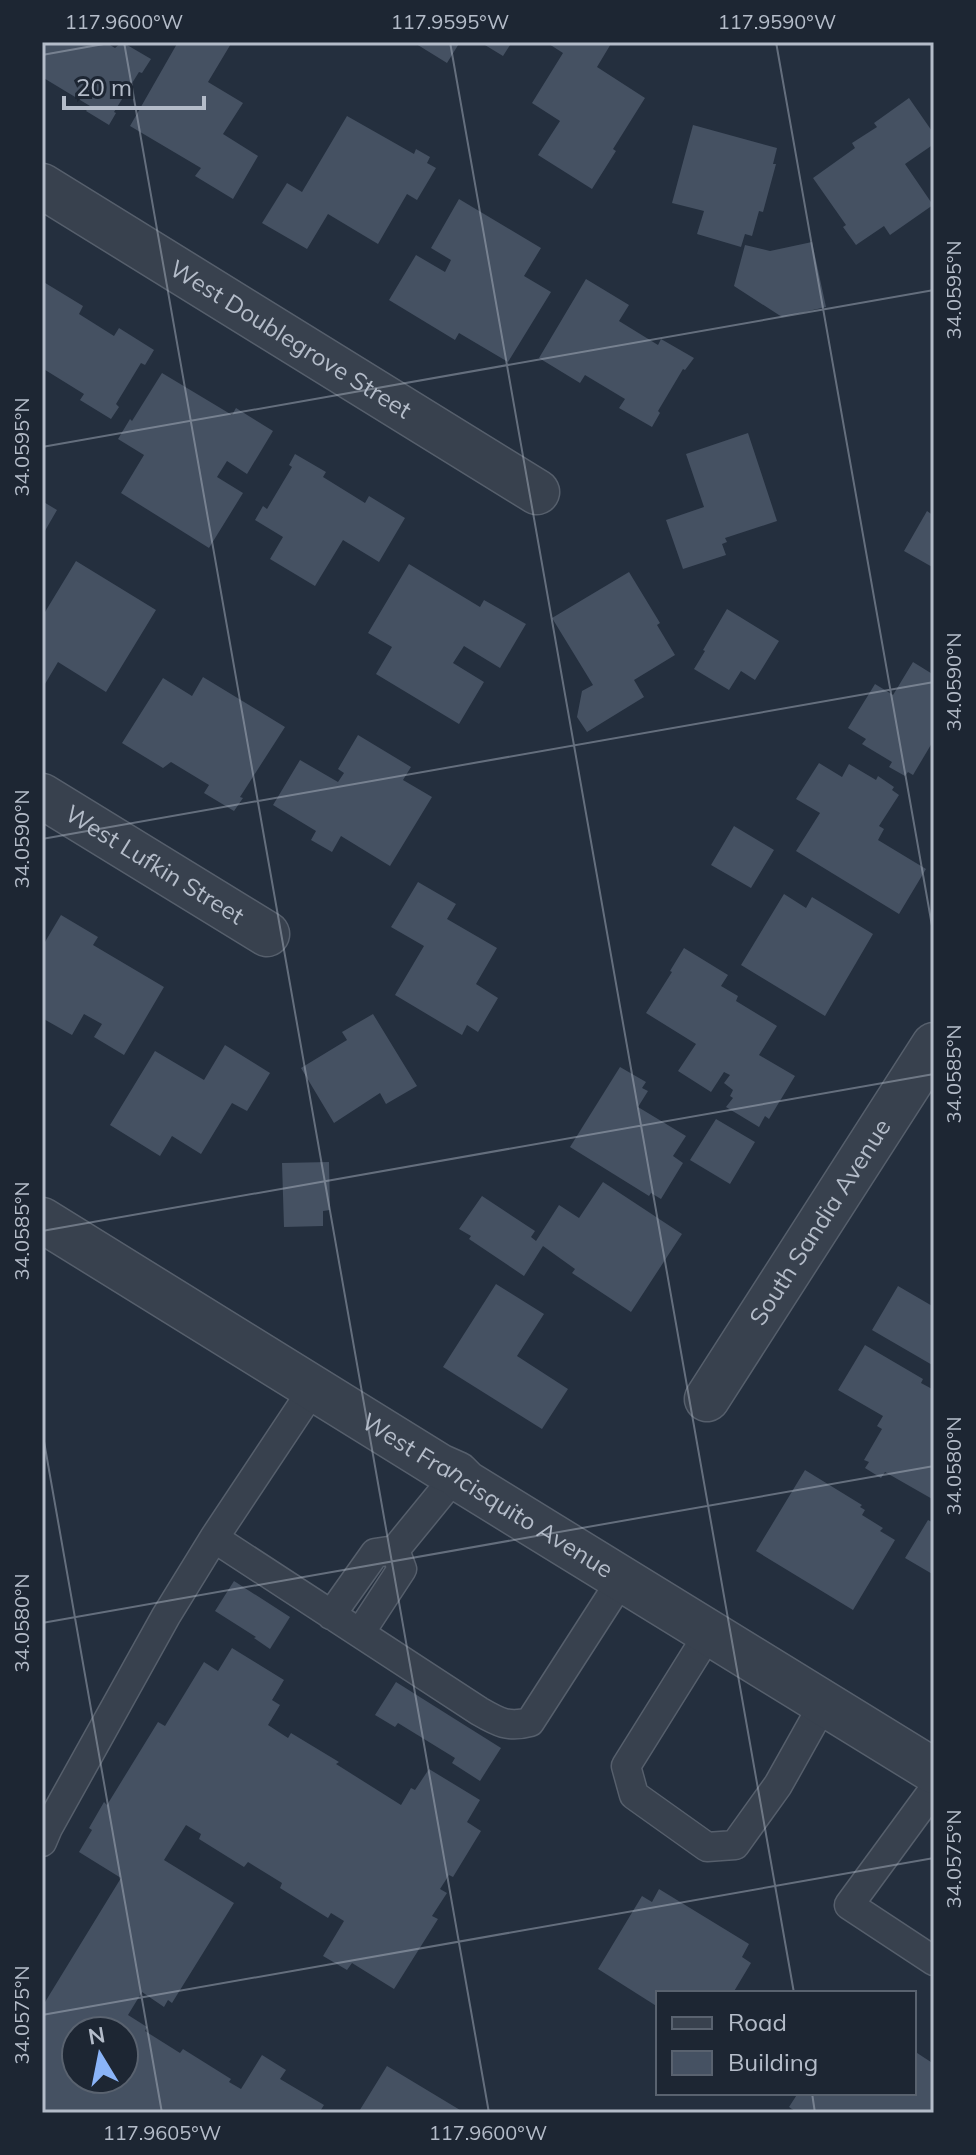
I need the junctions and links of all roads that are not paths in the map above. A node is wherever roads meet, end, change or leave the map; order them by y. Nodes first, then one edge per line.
1 (42, 186) edge
2 (537, 492) dead end
3 (42, 796) edge
4 (267, 934) dead end
5 (934, 1045) edge
6 (42, 1220) edge
7 (313, 1389) junction
8 (707, 1399) dead end
9 (457, 1474) junction
10 (214, 1538) junction
11 (395, 1550) junction
12 (622, 1579) junction
13 (331, 1615) junction
14 (360, 1633) junction
15 (709, 1633) junction
16 (824, 1703) junction
17 (934, 1771) edge
18 (934, 1789) edge
19 (42, 1842) edge
20 (934, 1961) edge

1 - 2 street, West Doublegrove Street
3 - 4 street, West Lufkin Street
5 - 8 street, South Sandia Avenue
6 - 7 street, West Francisquito Avenue
7 - 9 street, West Francisquito Avenue
7 - 10 lane
9 - 11 lane
9 - 12 street, West Francisquito Avenue
10 - 13 lane
10 - 19 lane
11 - 13 lane
11 - 14 lane
12 - 14 lane
12 - 15 street, West Francisquito Avenue
13 - 14 lane
15 - 16 street, West Francisquito Avenue
15 - 16 lane
16 - 17 street, West Francisquito Avenue
18 - 20 lane

